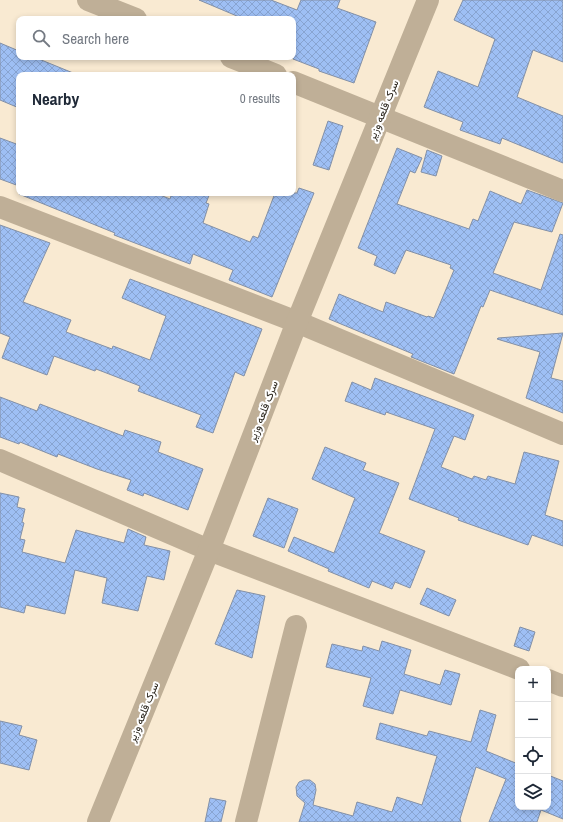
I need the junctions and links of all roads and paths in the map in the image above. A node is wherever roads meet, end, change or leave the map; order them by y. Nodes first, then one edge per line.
1 (88, 0) edge
2 (428, 0) edge
3 (128, 16) edge
4 (238, 60) edge
5 (268, 72) edge
6 (296, 83) edge
7 (381, 117) junction
8 (563, 191) edge
9 (0, 207) edge
10 (297, 322) junction
11 (563, 434) edge
12 (0, 460) edge
13 (209, 550) junction
14 (296, 626) dead end
15 (515, 667) edge
16 (551, 681) edge
17 (563, 686) edge
18 (98, 822) edge
19 (246, 822) edge

1 - 3 street
2 - 7 street, سرک قلعه وزیر
4 - 5 street
6 - 7 street
7 - 8 street
7 - 10 street, سرک قلعه وزیر
9 - 10 street
10 - 11 street
10 - 13 street, سرک قلعه وزیر
12 - 13 street
13 - 15 street
13 - 18 street, سرک قلعه وزیر
14 - 19 street
16 - 17 street

